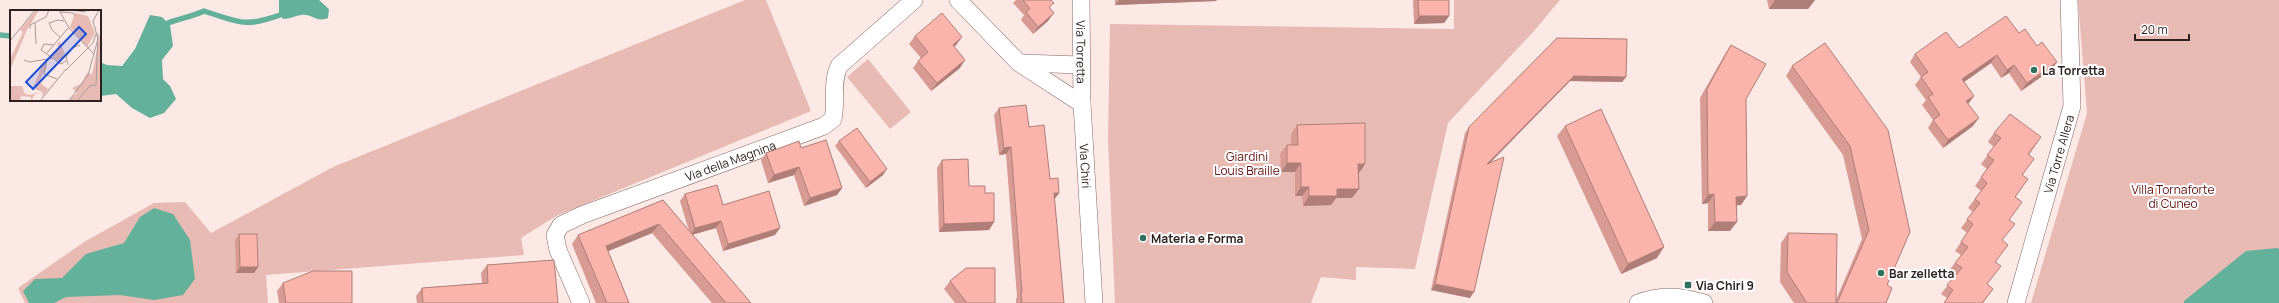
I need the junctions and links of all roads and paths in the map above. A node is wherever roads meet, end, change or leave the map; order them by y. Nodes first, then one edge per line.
1 (914, 0) edge
2 (958, 0) edge
3 (1081, 0) edge
4 (2069, 0) edge
5 (1019, 63) junction
6 (1081, 66) junction
7 (1082, 104) junction
8 (581, 303) edge
9 (1094, 303) edge
10 (1638, 303) edge
11 (1704, 303) edge
12 (2016, 303) edge

1 - 8 street, Via della Magnina
2 - 5 street
3 - 6 street, Via Torretta
4 - 12 street, Via Torre Allera
5 - 6 street
5 - 7 street
6 - 7 street, Via Torretta
7 - 9 street, Via Chiri
10 - 11 street

